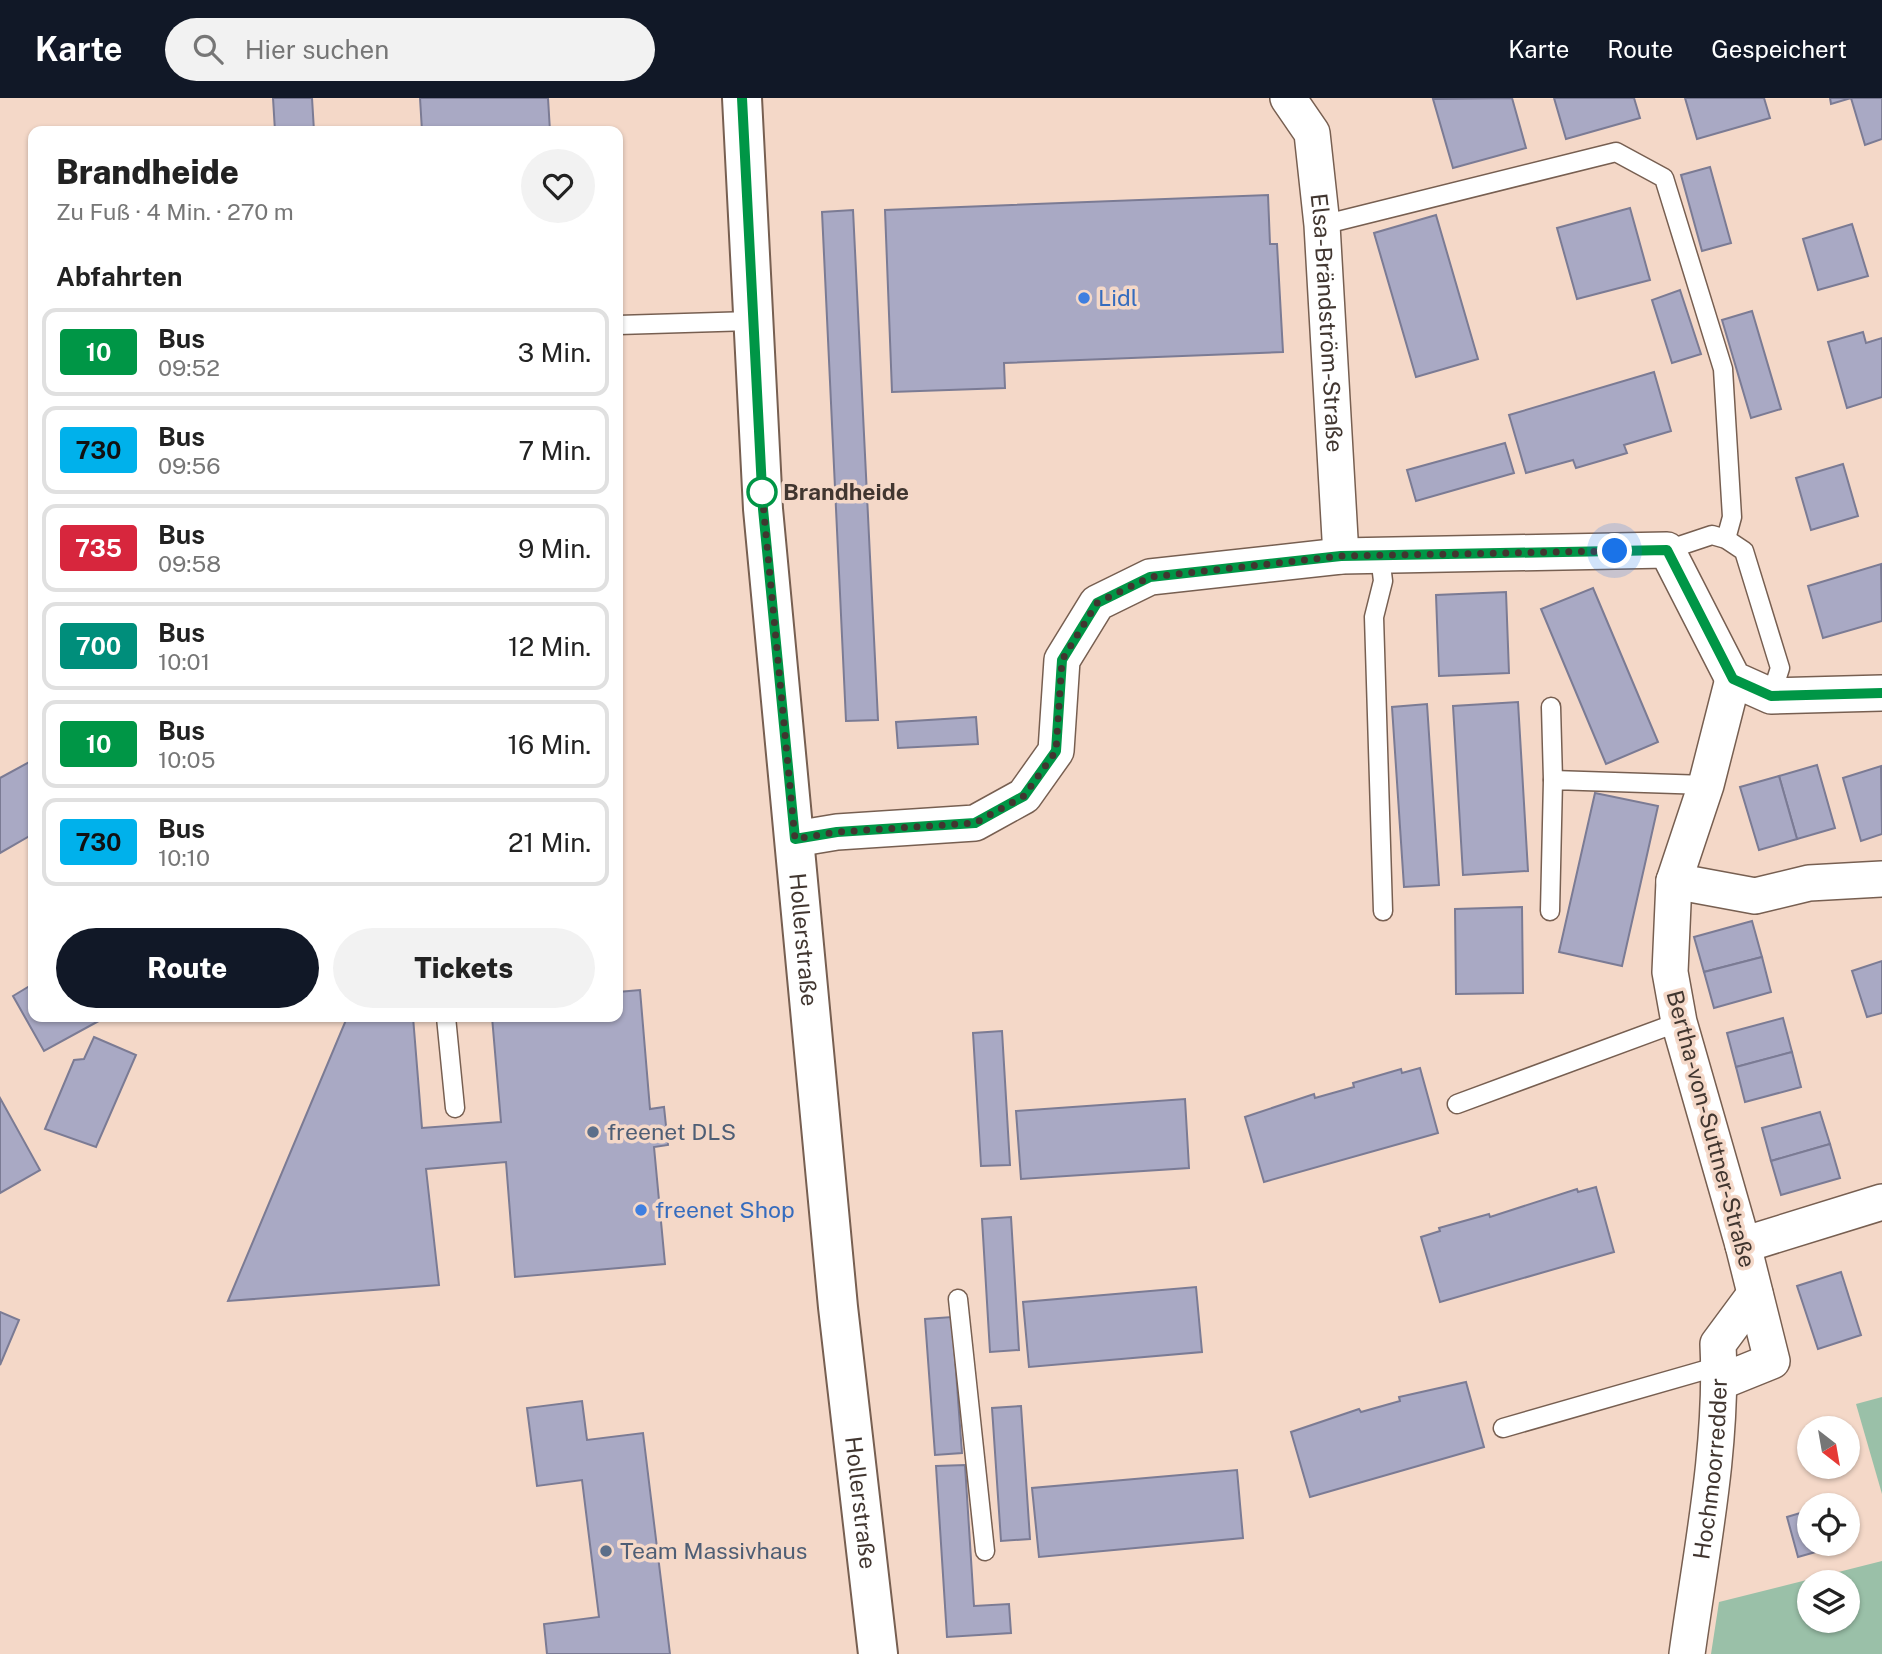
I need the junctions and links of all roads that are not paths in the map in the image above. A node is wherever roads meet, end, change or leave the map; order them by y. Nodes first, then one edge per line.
1 (742, 98) edge
2 (1288, 98) edge
3 (1322, 225) junction
4 (751, 321) junction
5 (623, 325) edge
6 (1726, 539) junction
7 (1667, 550) junction
8 (1341, 556) junction
9 (1380, 556) junction
10 (1733, 679) junction
11 (1882, 693) edge
12 (1771, 696) junction
13 (1551, 707) dead end
14 (1553, 780) junction
15 (1706, 785) junction
16 (795, 839) junction
17 (1882, 879) edge
18 (1674, 881) junction
19 (1383, 911) dead end
20 (1550, 911) dead end
21 (446, 1022) edge
22 (1679, 1022) junction
23 (1457, 1104) dead end
24 (455, 1108) dead end
25 (1882, 1202) edge
26 (1743, 1245) junction
27 (1755, 1294) junction
28 (958, 1298) dead end
29 (1720, 1374) junction
30 (1503, 1428) dead end
31 (985, 1551) dead end
32 (878, 1654) edge
33 (1687, 1654) edge

1 - 4 main road, Hollerstraße
2 - 3 street, Elsa-Brändström-Straße
3 - 6 lane
3 - 8 street, Elsa-Brändström-Straße
4 - 5 lane
4 - 16 main road, Hollerstraße
6 - 7 lane
6 - 12 lane
7 - 9 street
7 - 10 street
8 - 9 street
8 - 16 street
9 - 19 lane
10 - 12 street
10 - 15 street, Bertha-von-Suttner-Straße
11 - 12 street
13 - 14 lane
14 - 15 lane
14 - 20 lane
15 - 18 street, Bertha-von-Suttner-Straße
16 - 32 main road, Hollerstraße
17 - 18 street
18 - 22 street, Bertha-von-Suttner-Straße
21 - 24 lane
22 - 23 lane
22 - 26 street, Bertha-von-Suttner-Straße
25 - 26 street
26 - 27 street, Bertha-von-Suttner-Straße
27 - 29 street, Hochmoorredder
27 - 29 street, Bertha-von-Suttner-Straße
28 - 31 lane
29 - 30 lane
29 - 33 street, Hochmoorredder

